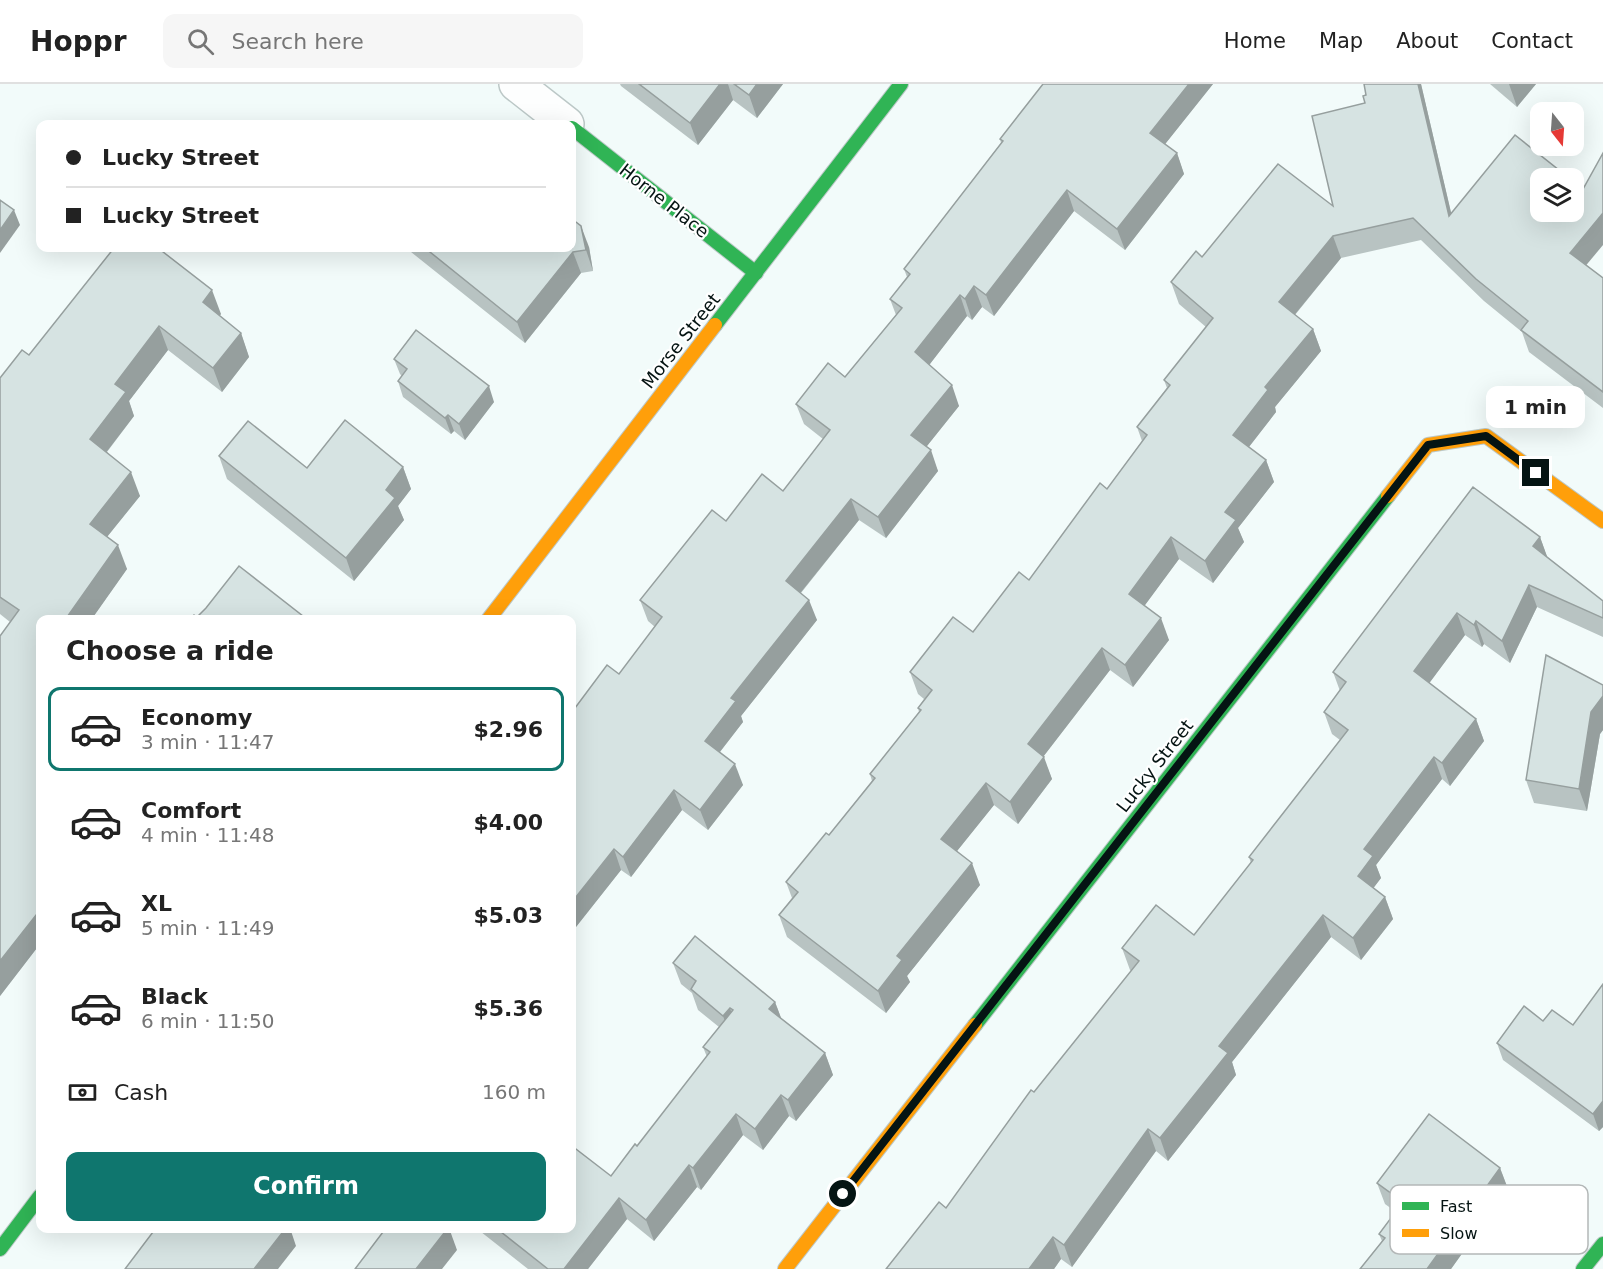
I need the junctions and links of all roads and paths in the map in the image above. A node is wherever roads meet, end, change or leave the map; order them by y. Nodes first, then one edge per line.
1 (516, 84) edge
2 (901, 84) edge
3 (562, 120) edge
4 (576, 131) edge
5 (756, 273) junction
6 (1603, 521) edge
7 (492, 615) edge
8 (36, 1201) edge
9 (1603, 1244) edge
10 (0, 1249) edge
11 (785, 1269) edge
12 (1583, 1269) edge

1 - 3 street
2 - 5 street, Morse Street
4 - 5 street, Horne Place
5 - 7 street, Morse Street
6 - 11 street, Lucky Street
8 - 10 street
9 - 12 street

